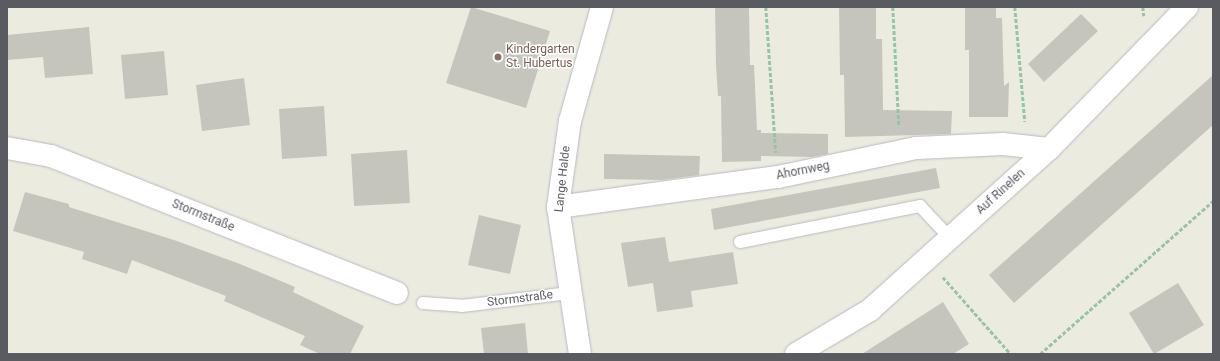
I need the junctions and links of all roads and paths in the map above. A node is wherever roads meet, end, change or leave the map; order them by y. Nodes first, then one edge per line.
1 (602, 7) edge
2 (766, 7) edge
3 (893, 7) edge
4 (1015, 7) edge
5 (1187, 7) edge
6 (1027, 147) junction
7 (7, 148) edge
8 (1049, 149) junction
9 (900, 151) junction
10 (778, 177) junction
11 (1213, 201) edge
12 (558, 207) junction
13 (950, 238) junction
14 (740, 242) dead end
15 (927, 258) junction
16 (397, 293) dead end
17 (569, 294) junction
18 (423, 303) dead end
19 (580, 354) edge
20 (796, 354) edge
21 (1011, 354) edge
22 (1040, 354) edge

1 - 12 street, Lange Halde
2 - 10 path
3 - 9 path
4 - 6 path
5 - 8 street, Auf Rinelen
6 - 8 street, Ahornweg
6 - 9 street, Ahornweg
7 - 16 street, Stormstraße
8 - 13 street, Auf Rinelen
9 - 10 street, Ahornweg
10 - 12 street, Ahornweg
11 - 22 path
12 - 17 street, Lange Halde
13 - 14 lane
13 - 15 street, Auf Rinelen
15 - 20 street, Auf Rinelen
15 - 21 path
17 - 18 lane, Stormstraße
17 - 19 street, Lange Halde

